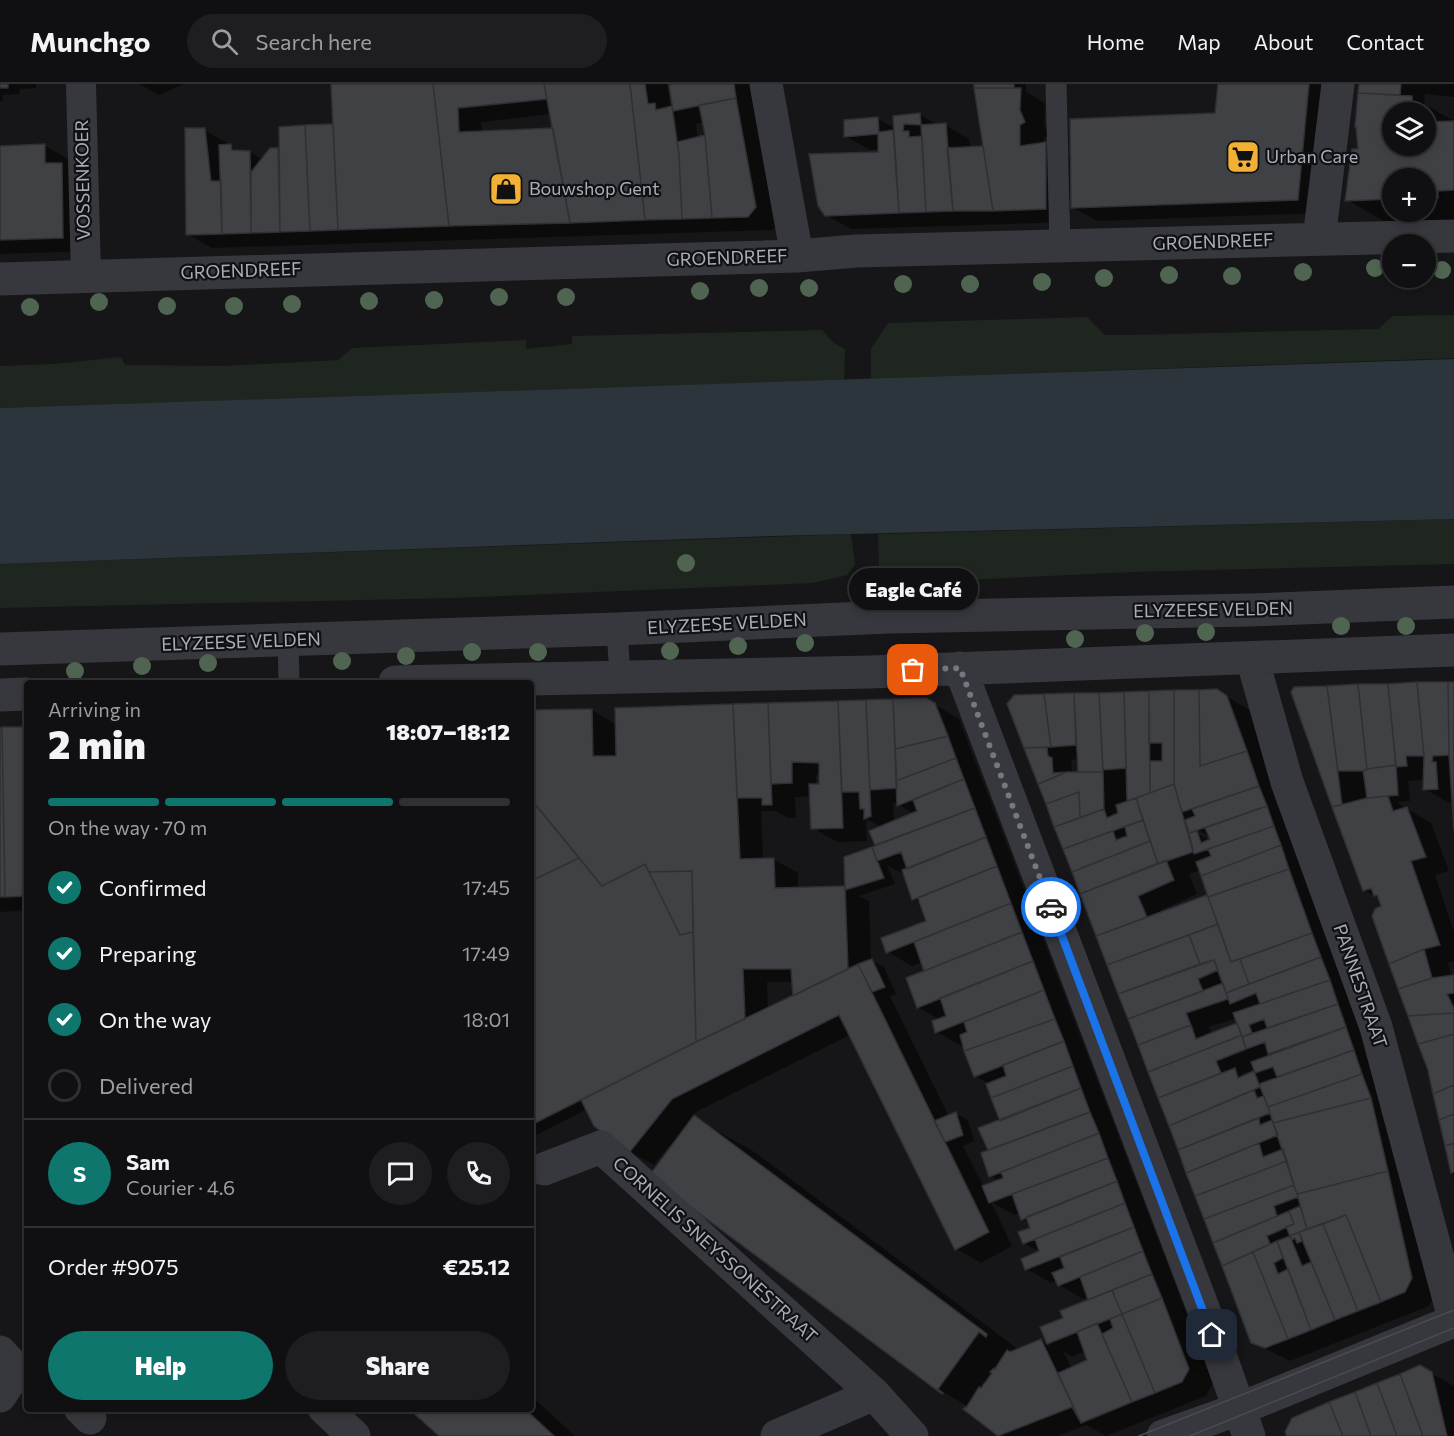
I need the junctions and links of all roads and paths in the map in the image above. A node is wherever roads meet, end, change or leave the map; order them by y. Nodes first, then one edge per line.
1 (81, 84) edge
2 (766, 84) edge
3 (1056, 84) edge
4 (1338, 84) edge
5 (1454, 236) edge
6 (1319, 239) junction
7 (1060, 246) junction
8 (797, 256) junction
9 (86, 276) junction
10 (0, 279) edge
11 (1454, 602) edge
12 (617, 629) junction
13 (288, 641) junction
14 (0, 649) edge
15 (1454, 650) edge
16 (1252, 658) junction
17 (960, 668) junction
18 (620, 676) junction
19 (289, 680) edge
20 (470, 680) edge
21 (24, 694) edge
22 (0, 695) edge
23 (543, 1169) dead end
24 (1454, 1320) edge
25 (874, 1394) junction
26 (328, 1412) edge
27 (1244, 1423) edge
28 (354, 1436) edge
29 (777, 1436) edge
30 (912, 1436) edge
31 (1163, 1436) edge

1 - 9 street, VOSSENKOER
2 - 8 street
3 - 7 lane
4 - 6 street
5 - 6 street, GROENDREEF
6 - 7 street, GROENDREEF
7 - 8 street, GROENDREEF
8 - 9 street, GROENDREEF
9 - 10 street, GROENDREEF
11 - 12 street, ELYZEESE VELDEN
12 - 13 street, ELYZEESE VELDEN
12 - 18 lane
13 - 14 street, ELYZEESE VELDEN
13 - 19 lane
15 - 16 street
16 - 17 street
16 - 24 street, PANNESTRAAT
17 - 18 street
17 - 27 street
18 - 20 street
21 - 22 street
23 - 25 street, CORNELIS SNEYSSONESTRAAT
24 - 27 street
25 - 29 street
25 - 30 street, CORNELIS SNEYSSONESTRAAT
26 - 28 street
27 - 31 street

